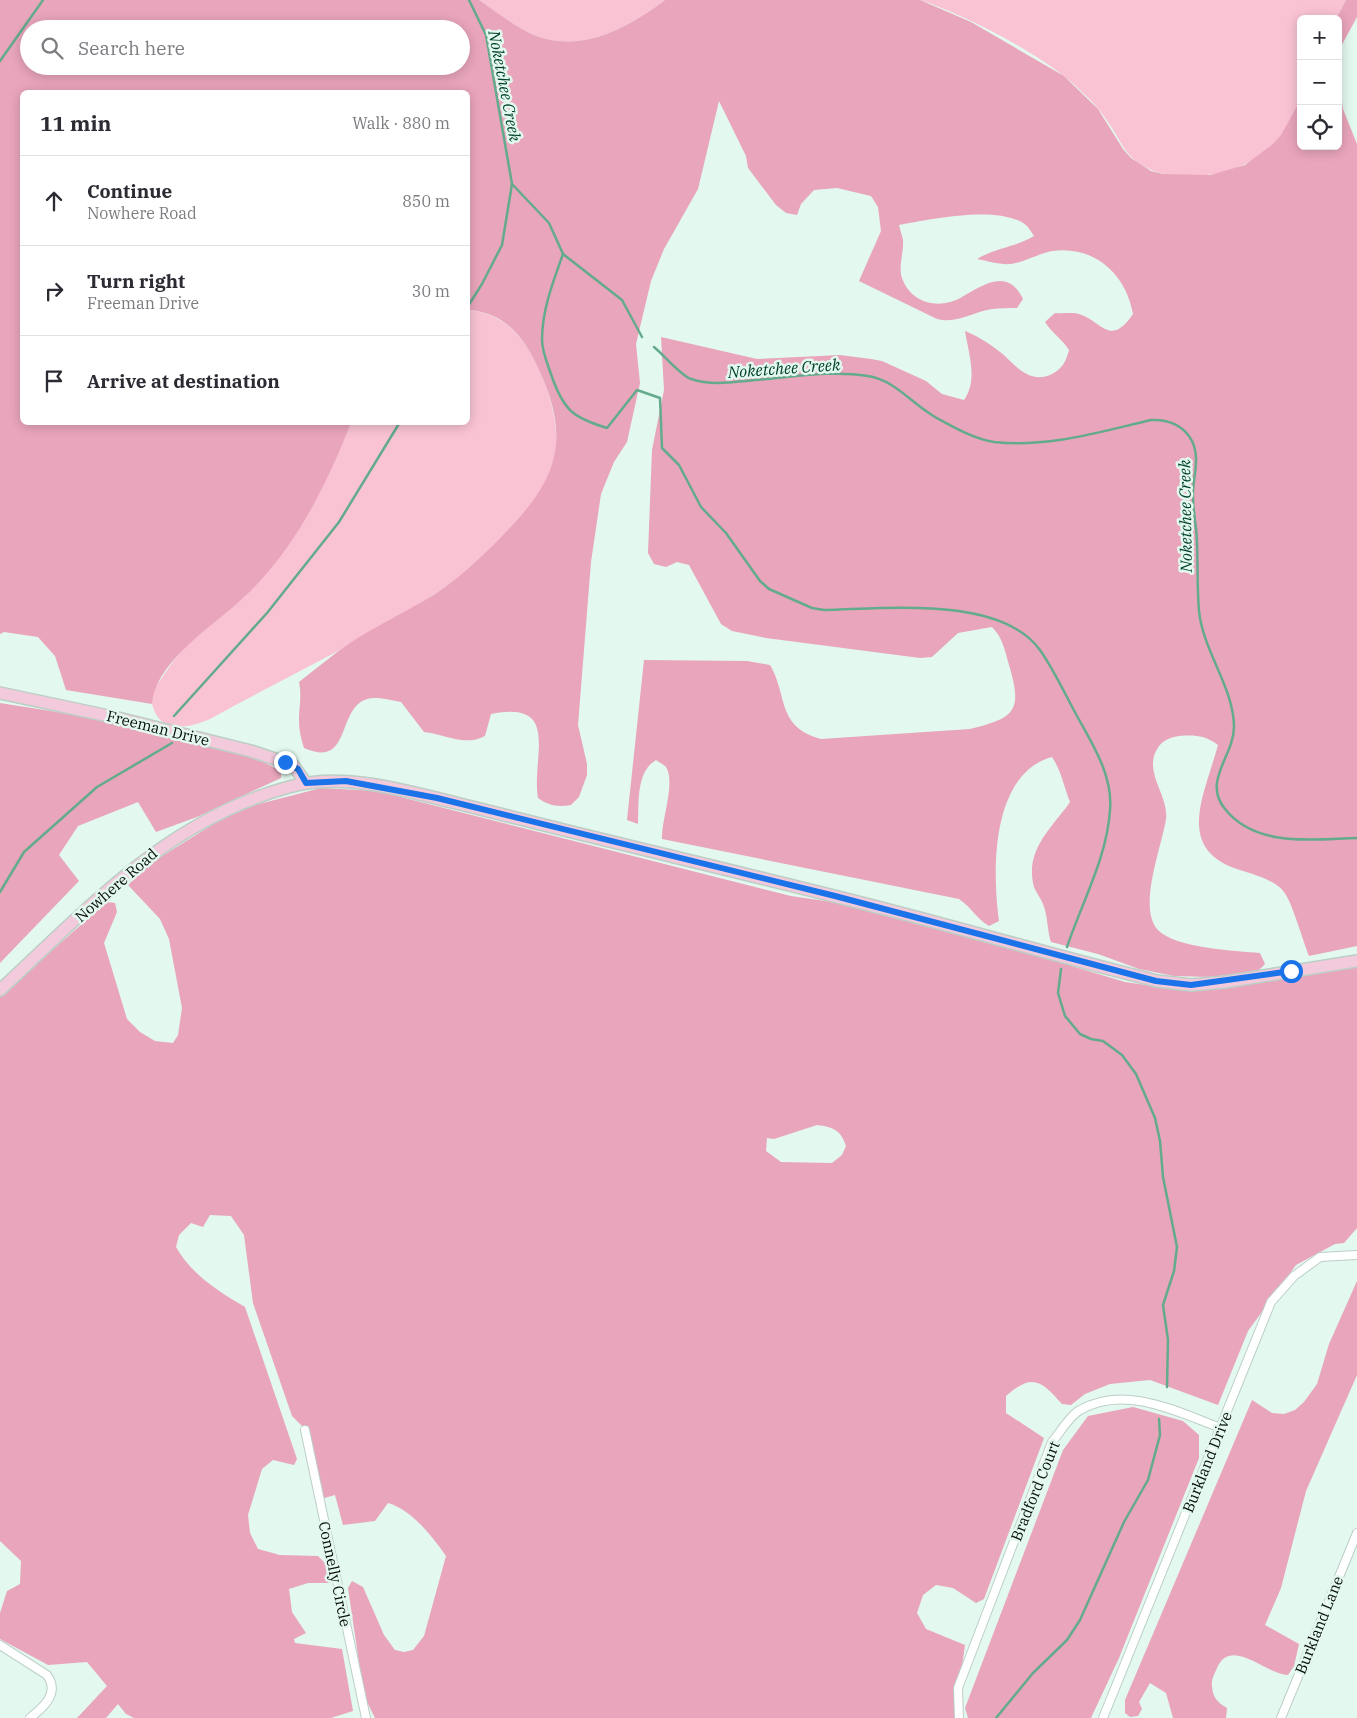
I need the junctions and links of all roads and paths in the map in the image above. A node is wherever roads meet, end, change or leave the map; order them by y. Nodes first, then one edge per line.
1 (0, 693) edge
2 (306, 783) junction
3 (1357, 961) edge
4 (0, 990) edge
5 (1357, 1255) edge
6 (1221, 1428) junction
7 (305, 1430) dead end
8 (1357, 1533) edge
9 (0, 1645) edge
10 (30, 1718) edge
11 (366, 1718) edge
12 (959, 1718) edge
13 (1103, 1718) edge
14 (1281, 1718) edge

1 - 2 street, Freeman Drive
2 - 3 street, Nowhere Road
2 - 4 street, Nowhere Road
5 - 6 street, Burkland Drive
6 - 12 street, Bradford Court
6 - 13 street, Burkland Drive
7 - 11 street, Connelly Circle
8 - 14 street, Burkland Lane
9 - 10 street

